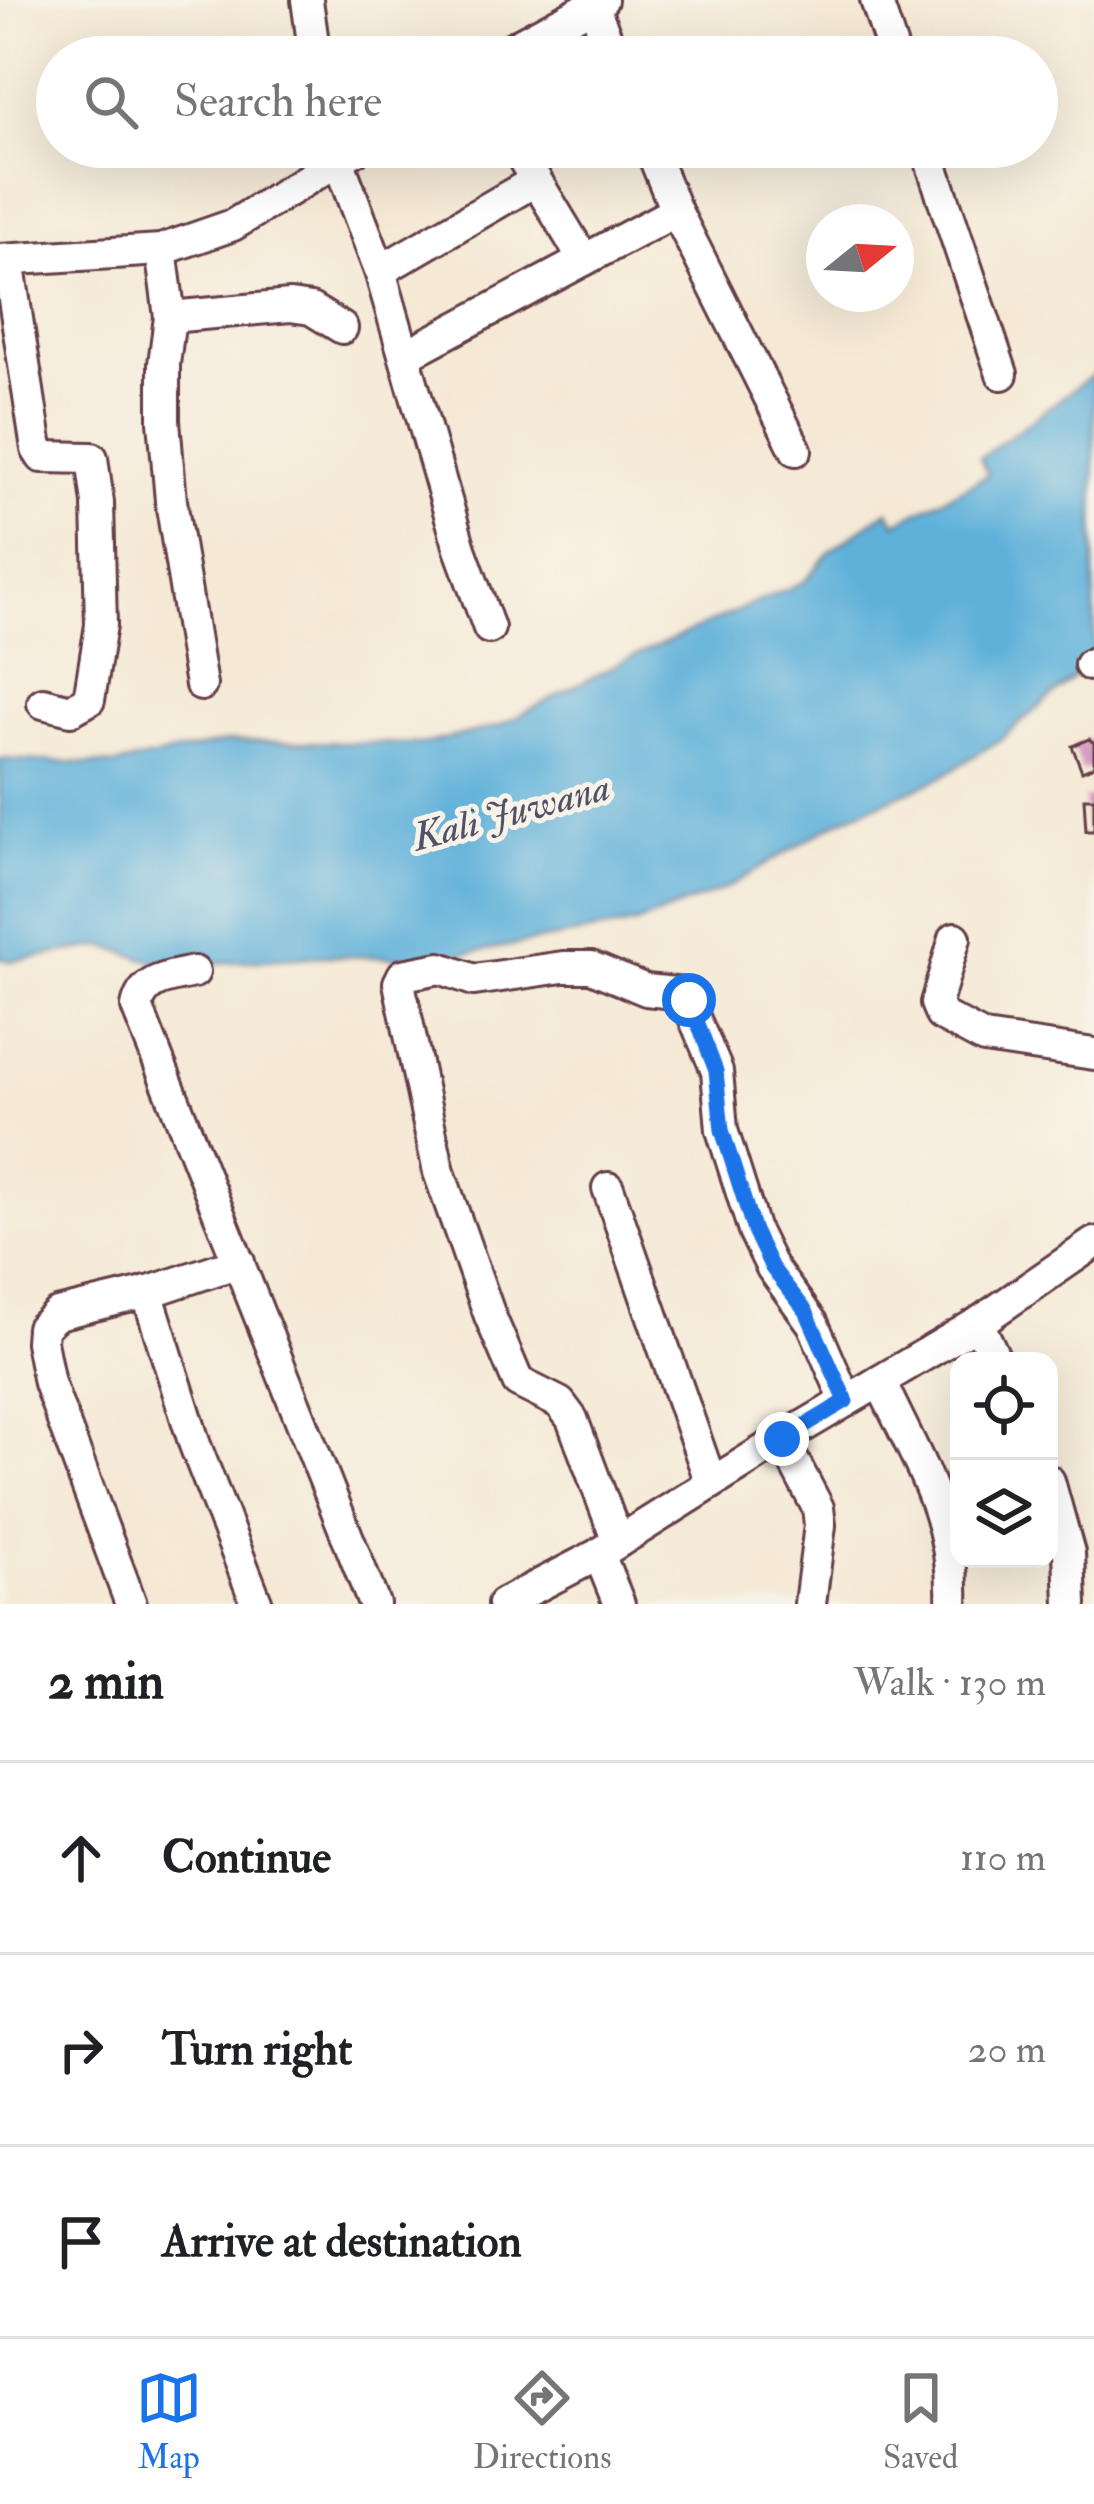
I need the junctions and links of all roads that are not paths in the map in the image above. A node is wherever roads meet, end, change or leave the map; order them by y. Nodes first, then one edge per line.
1 (307, 0) edge
2 (876, 0) edge
3 (597, 2) edge
4 (312, 36) edge
5 (534, 36) edge
6 (608, 36) edge
7 (888, 36) edge
8 (320, 168) edge
9 (349, 168) edge
10 (528, 168) edge
11 (659, 168) edge
12 (933, 168) edge
13 (536, 181) junction
14 (676, 211) junction
15 (161, 250) junction
16 (4, 260) edge
17 (584, 260) junction
18 (380, 271) junction
19 (170, 317) junction
20 (342, 328) dead end
21 (406, 355) junction
22 (1002, 374) dead end
23 (796, 450) dead end
24 (489, 628) dead end
25 (201, 685) dead end
26 (43, 703) dead end
27 (955, 938) dead end
28 (194, 972) dead end
29 (1094, 1054) edge
30 (608, 1188) dead end
31 (1094, 1243) edge
32 (239, 1262) junction
33 (148, 1292) junction
34 (978, 1323) junction
35 (992, 1352) edge
36 (880, 1381) junction
37 (846, 1401) junction
38 (782, 1439) junction
39 (711, 1483) junction
40 (1058, 1513) edge
41 (609, 1548) junction
42 (131, 1604) edge
43 (257, 1604) edge
44 (374, 1604) edge
45 (503, 1604) edge
46 (619, 1604) edge
47 (810, 1604) edge
48 (952, 1604) edge
49 (1071, 1604) edge

1 - 4 street
2 - 7 street
3 - 5 street
3 - 6 street
8 - 15 street
9 - 18 street
10 - 13 street
11 - 14 street
12 - 22 street
13 - 17 street
13 - 18 street
14 - 17 street
14 - 23 street
15 - 16 street
15 - 19 street
16 - 26 street
17 - 21 street
18 - 21 street
19 - 20 street
19 - 25 street
21 - 24 street
27 - 29 street
28 - 32 street
30 - 39 street
31 - 34 street
32 - 33 street
32 - 44 street
33 - 42 street
33 - 43 street
34 - 35 street
34 - 36 street
36 - 37 street
36 - 48 street
37 - 38 street
37 - 41 street
38 - 39 street
38 - 47 street
39 - 41 street
40 - 49 street
41 - 45 street
41 - 46 street

